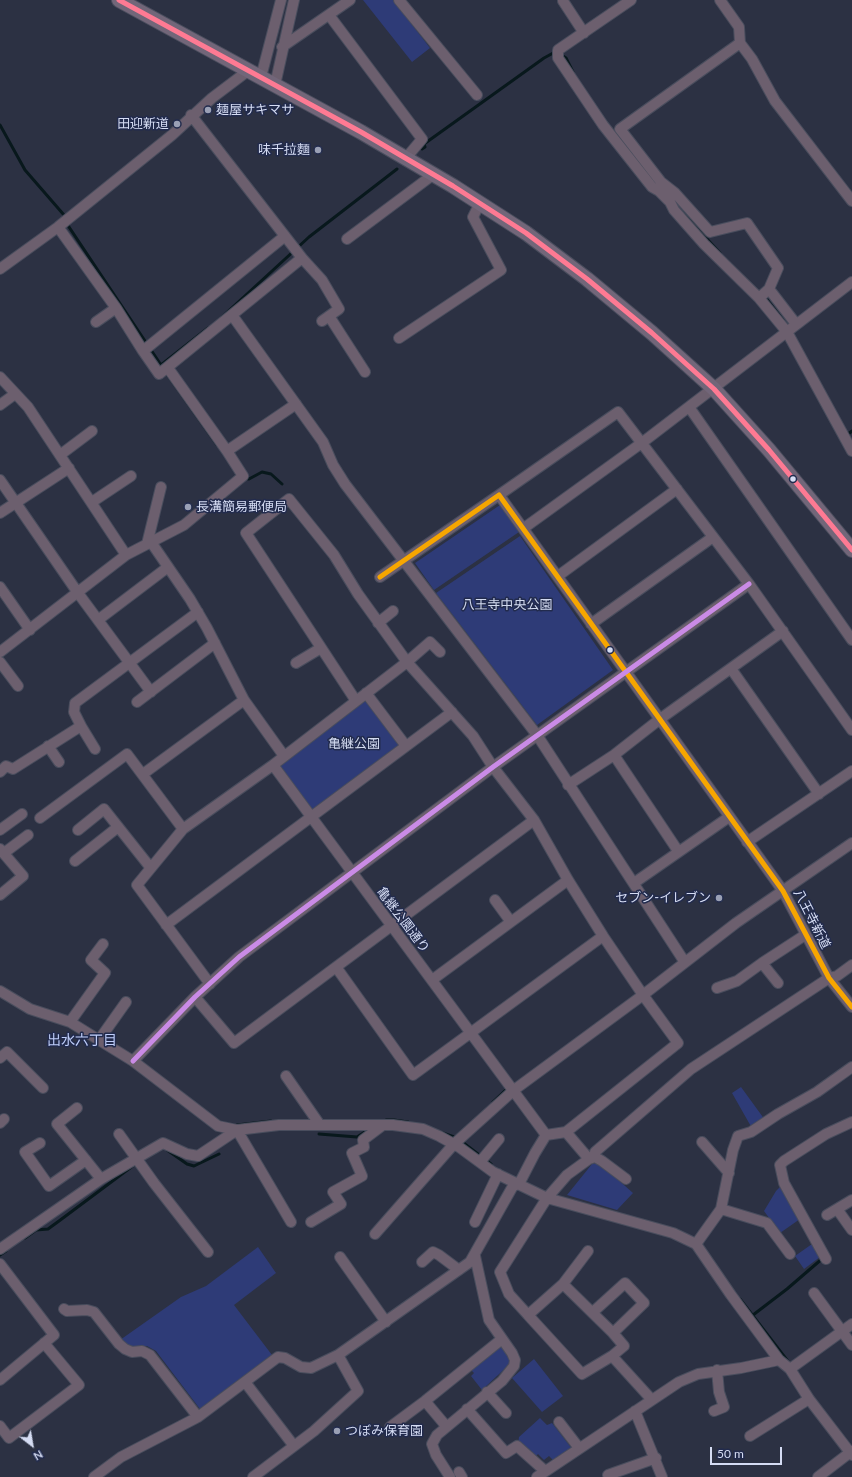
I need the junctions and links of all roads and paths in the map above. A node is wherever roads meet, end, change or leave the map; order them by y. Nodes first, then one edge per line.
1 (119, 0) edge
2 (281, 0) edge
3 (294, 0) edge
4 (350, 0) edge
5 (399, 0) edge
6 (631, 0) edge
7 (563, 1) dead end
8 (722, 1) edge
9 (329, 15) junction
10 (584, 33) junction
11 (740, 43) junction
12 (282, 47) junction
13 (255, 73) junction
14 (275, 85) junction
15 (476, 94) dead end
16 (191, 116) junction
17 (406, 158) junction
18 (434, 174) junction
19 (852, 201) edge
20 (480, 203) junction
21 (58, 227) junction
22 (285, 236) junction
23 (347, 239) dead end
24 (302, 258) junction
25 (0, 269) edge
26 (852, 282) edge
27 (769, 289) junction
28 (759, 298) junction
29 (116, 308) junction
30 (232, 315) junction
31 (96, 322) dead end
32 (796, 324) junction
33 (787, 332) junction
34 (399, 338) dead end
35 (142, 351) junction
36 (168, 368) junction
37 (365, 372) dead end
38 (0, 377) edge
39 (714, 389) junction
40 (15, 394) junction
41 (296, 404) junction
42 (0, 405) edge
43 (689, 407) junction
44 (92, 431) dead end
45 (643, 442) junction
46 (852, 450) edge
47 (227, 451) junction
48 (60, 455) junction
49 (69, 468) junction
50 (131, 476) dead end
51 (0, 480) edge
52 (161, 487) dead end
53 (677, 489) junction
54 (499, 495) junction
55 (16, 502) junction
56 (92, 502) junction
57 (0, 513) edge
58 (524, 528) junction
59 (713, 537) junction
60 (149, 543) junction
61 (852, 550) edge
62 (126, 556) junction
63 (405, 560) junction
64 (168, 567) junction
65 (558, 576) junction
66 (380, 577) dead end
67 (749, 584) junction
68 (0, 587) edge
69 (78, 593) junction
70 (393, 611) dead end
71 (198, 612) junction
72 (98, 620) junction
73 (378, 623) junction
74 (591, 624) junction
75 (30, 630) junction
76 (783, 631) junction
77 (852, 640) edge
78 (215, 643) junction
79 (321, 648) junction
80 (0, 652) edge
81 (440, 652) dead end
82 (0, 662) edge
83 (407, 662) junction
84 (130, 663) junction
85 (296, 663) dead end
86 (732, 670) junction
87 (625, 671) junction
88 (18, 686) dead end
89 (151, 692) junction
90 (366, 693) junction
91 (244, 700) junction
92 (356, 701) junction
93 (137, 702) dead end
94 (452, 712) junction
95 (660, 720) junction
96 (81, 726) junction
97 (852, 730) edge
98 (537, 735) junction
99 (48, 746) junction
100 (406, 746) junction
101 (95, 749) dead end
102 (614, 755) junction
103 (284, 756) junction
104 (59, 762) dead end
105 (273, 765) junction
106 (493, 766) junction
107 (852, 771) edge
108 (0, 772) edge
109 (143, 774) junction
110 (568, 785) junction
111 (819, 794) junction
112 (22, 814) dead end
113 (311, 817) junction
114 (729, 817) junction
115 (40, 818) dead end
116 (534, 820) junction
117 (118, 827) junction
118 (183, 829) junction
119 (0, 830) edge
120 (78, 830) dead end
121 (28, 835) dead end
122 (747, 842) junction
123 (852, 843) edge
124 (2, 851) edge
125 (678, 851) junction
126 (75, 861) dead end
127 (150, 867) junction
128 (352, 873) junction
129 (568, 880) junction
130 (634, 883) junction
131 (783, 891) junction
132 (0, 895) edge
133 (495, 900) dead end
134 (511, 922) junction
135 (166, 925) junction
136 (392, 927) junction
137 (805, 935) junction
138 (603, 936) junction
139 (104, 944) dead end
140 (684, 961) junction
141 (762, 963) junction
142 (852, 965) edge
143 (336, 967) junction
144 (829, 978) junction
145 (432, 980) junction
146 (778, 983) dead end
147 (210, 984) junction
148 (717, 988) dead end
149 (0, 991) edge
150 (643, 995) junction
151 (195, 997) junction
152 (126, 1002) dead end
153 (852, 1007) edge
154 (70, 1022) junction
155 (470, 1033) junction
156 (99, 1040) junction
157 (0, 1058) edge
158 (132, 1061) junction
159 (852, 1067) edge
160 (286, 1076) dead end
161 (43, 1088) dead end
162 (514, 1090) junction
163 (77, 1108) dead end
164 (852, 1122) edge
165 (320, 1125) junction
166 (383, 1125) junction
167 (237, 1130) junction
168 (566, 1132) junction
169 (119, 1134) dead end
170 (546, 1136) junction
171 (499, 1139) dead end
172 (702, 1142) dead end
173 (40, 1143) dead end
174 (454, 1144) junction
175 (136, 1157) junction
176 (592, 1158) junction
177 (86, 1160) junction
178 (480, 1162) junction
179 (729, 1173) junction
180 (498, 1174) junction
181 (101, 1179) junction
182 (626, 1179) dead end
183 (519, 1184) junction
184 (547, 1198) junction
185 (852, 1200) edge
186 (721, 1209) junction
187 (837, 1209) junction
188 (827, 1215) dead end
189 (291, 1222) dead end
190 (311, 1222) dead end
191 (475, 1222) dead end
192 (852, 1230) edge
193 (375, 1234) dead end
194 (696, 1244) junction
195 (0, 1249) edge
196 (588, 1251) dead end
197 (208, 1252) dead end
198 (790, 1254) dead end
199 (475, 1256) junction
200 (340, 1257) dead end
201 (826, 1259) dead end
202 (422, 1262) dead end
203 (0, 1264) edge
204 (459, 1270) junction
205 (562, 1284) junction
206 (814, 1293) dead end
207 (64, 1309) dead end
208 (593, 1312) junction
209 (528, 1315) junction
210 (386, 1322) junction
211 (852, 1324) edge
212 (842, 1331) junction
213 (613, 1333) junction
214 (502, 1339) junction
215 (44, 1343) junction
216 (852, 1345) edge
217 (338, 1355) junction
218 (612, 1356) junction
219 (779, 1360) junction
220 (790, 1369) junction
221 (717, 1370) junction
222 (0, 1380) edge
223 (245, 1382) junction
224 (487, 1392) junction
225 (809, 1399) junction
226 (652, 1400) junction
227 (425, 1401) junction
228 (467, 1409) junction
229 (635, 1411) junction
230 (714, 1411) dead end
231 (506, 1413) dead end
232 (198, 1417) junction
233 (559, 1422) dead end
234 (0, 1426) edge
235 (446, 1426) junction
236 (390, 1427) dead end
237 (750, 1436) dead end
238 (294, 1446) junction
239 (579, 1448) junction
240 (851, 1453) edge
241 (656, 1458) junction
242 (541, 1474) edge
243 (457, 1475) edge
244 (256, 1476) edge
245 (94, 1477) edge
246 (609, 1477) edge
247 (662, 1477) edge
248 (818, 1477) edge

1 - 13 highway
2 - 13 street
3 - 12 street
4 - 9 street
5 - 15 street
6 - 10 street
7 - 10 street
8 - 11 street
9 - 12 street
9 - 17 street
10 - 28 street
11 - 19 street
11 - 27 street
12 - 14 street
13 - 14 highway
13 - 16 street
14 - 17 highway
16 - 21 street
16 - 22 street
17 - 18 highway
18 - 20 highway
18 - 23 street
20 - 34 street
20 - 39 highway
21 - 25 street
21 - 29 street
22 - 24 street
22 - 35 street
24 - 30 street
24 - 37 street
26 - 32 street
27 - 28 street
27 - 32 street
28 - 33 street
29 - 31 street
29 - 35 street
30 - 36 street
30 - 41 street
32 - 33 street
33 - 39 street
33 - 46 street
35 - 36 street
36 - 47 street
38 - 40 street
39 - 43 street
39 - 61 highway
40 - 42 street
40 - 48 street
41 - 47 street
41 - 63 street
43 - 45 street
43 - 77 street
44 - 48 street
45 - 53 street
45 - 54 street
45 - 58 street
47 - 60 street
48 - 49 street
49 - 55 street
49 - 56 street
50 - 56 street
51 - 55 street
52 - 60 street
53 - 59 street
53 - 65 street
54 - 58 street
54 - 63 street
55 - 57 street
55 - 69 street
56 - 62 street
58 - 65 street
59 - 67 street
59 - 74 street
60 - 62 street
60 - 64 street
62 - 69 street
63 - 66 street
63 - 98 street
64 - 71 street
64 - 72 street
65 - 74 street
67 - 76 street
67 - 87 street
68 - 75 street
69 - 72 street
69 - 75 street
70 - 73 street
71 - 78 street
71 - 84 street
72 - 84 street
73 - 79 street
73 - 83 street
74 - 87 street
75 - 80 street
76 - 86 street
76 - 97 street
78 - 89 street
78 - 91 street
79 - 85 street
79 - 92 street
81 - 83 street
82 - 88 street
83 - 90 street
83 - 94 street
84 - 89 street
84 - 96 street
86 - 95 street
86 - 111 street
87 - 95 street
87 - 98 street
89 - 93 street
90 - 92 street
90 - 100 street
91 - 103 street
91 - 109 street
92 - 103 street
94 - 100 street
94 - 106 street
95 - 102 street
95 - 114 street
96 - 99 street
96 - 101 street
98 - 106 street
98 - 110 street
99 - 104 street
99 - 108 street
100 - 113 street
102 - 110 street
102 - 125 street
103 - 105 street
105 - 113 street, 亀継公園通り
105 - 118 street
106 - 116 street
106 - 128 street
107 - 111 street
109 - 115 street
109 - 118 street
110 - 130 street
111 - 122 street
112 - 119 street
113 - 128 street, 亀継公園通り
113 - 135 street
114 - 122 street
114 - 125 street
116 - 129 street
116 - 136 street
117 - 120 street
117 - 126 street
117 - 127 street
118 - 127 street
121 - 124 street
122 - 131 street
123 - 131 street, 八王寺新道
124 - 132 street
125 - 130 street
127 - 135 street
128 - 136 street, 亀継公園通り
128 - 147 street
129 - 134 street
129 - 138 street
130 - 140 street
131 - 137 street, 八王寺新道
131 - 140 street
133 - 134 street
134 - 145 street
135 - 147 street
136 - 143 street
136 - 145 street, 亀継公園通り
137 - 141 street
137 - 144 street, 八王寺新道
138 - 150 street
138 - 155 street
139 - 154 street
140 - 150 street
141 - 146 street
141 - 148 street
142 - 144 street
143 - 151 street
143 - 155 street
144 - 153 street, 八王寺新道
144 - 176 street
145 - 155 street, 亀継公園通り
147 - 151 street
149 - 154 street
150 - 162 street
150 - 168 street
151 - 158 street
152 - 156 street
154 - 156 street
155 - 162 street, 亀継公園通り
156 - 158 street
157 - 161 street
158 - 167 street
159 - 179 street
160 - 165 street
162 - 170 street, 亀継公園通り
162 - 174 street
163 - 177 street
164 - 201 street
165 - 166 street
165 - 167 street
166 - 174 street
166 - 190 street
167 - 175 street
167 - 189 street
168 - 170 street
168 - 176 street
169 - 175 street
170 - 183 street
171 - 178 street
172 - 179 street
173 - 177 street
174 - 178 street
174 - 193 street
175 - 181 street
175 - 197 street
176 - 182 street
176 - 184 street
177 - 181 street
178 - 180 street
179 - 186 street
180 - 183 street
180 - 191 street
181 - 195 street
183 - 184 street
183 - 199 street
184 - 194 street
184 - 209 street
185 - 187 street
186 - 194 street
186 - 198 street
187 - 188 street
187 - 192 street
194 - 219 street
196 - 205 street
199 - 204 street
199 - 214 street
200 - 210 street
202 - 204 street
203 - 215 street
204 - 210 street
205 - 208 street
205 - 209 street
206 - 212 street
207 - 232 street
208 - 213 street
208 - 213 street
209 - 218 street
210 - 217 street
211 - 212 street
212 - 216 street
212 - 220 street
213 - 218 street
214 - 224 street
214 - 227 street
215 - 222 street
215 - 234 street
217 - 223 street
217 - 238 street
218 - 226 street
219 - 220 street
219 - 221 street
220 - 225 street
221 - 226 street
221 - 230 street
223 - 232 street
223 - 238 street
224 - 228 street
224 - 231 street
225 - 237 street
225 - 240 street
226 - 229 street
227 - 235 street
227 - 236 street
228 - 235 street
228 - 242 street
229 - 239 street
229 - 241 street
232 - 245 street
233 - 239 street
235 - 243 street
238 - 244 street
239 - 242 street
240 - 248 street
241 - 246 street
241 - 247 street

